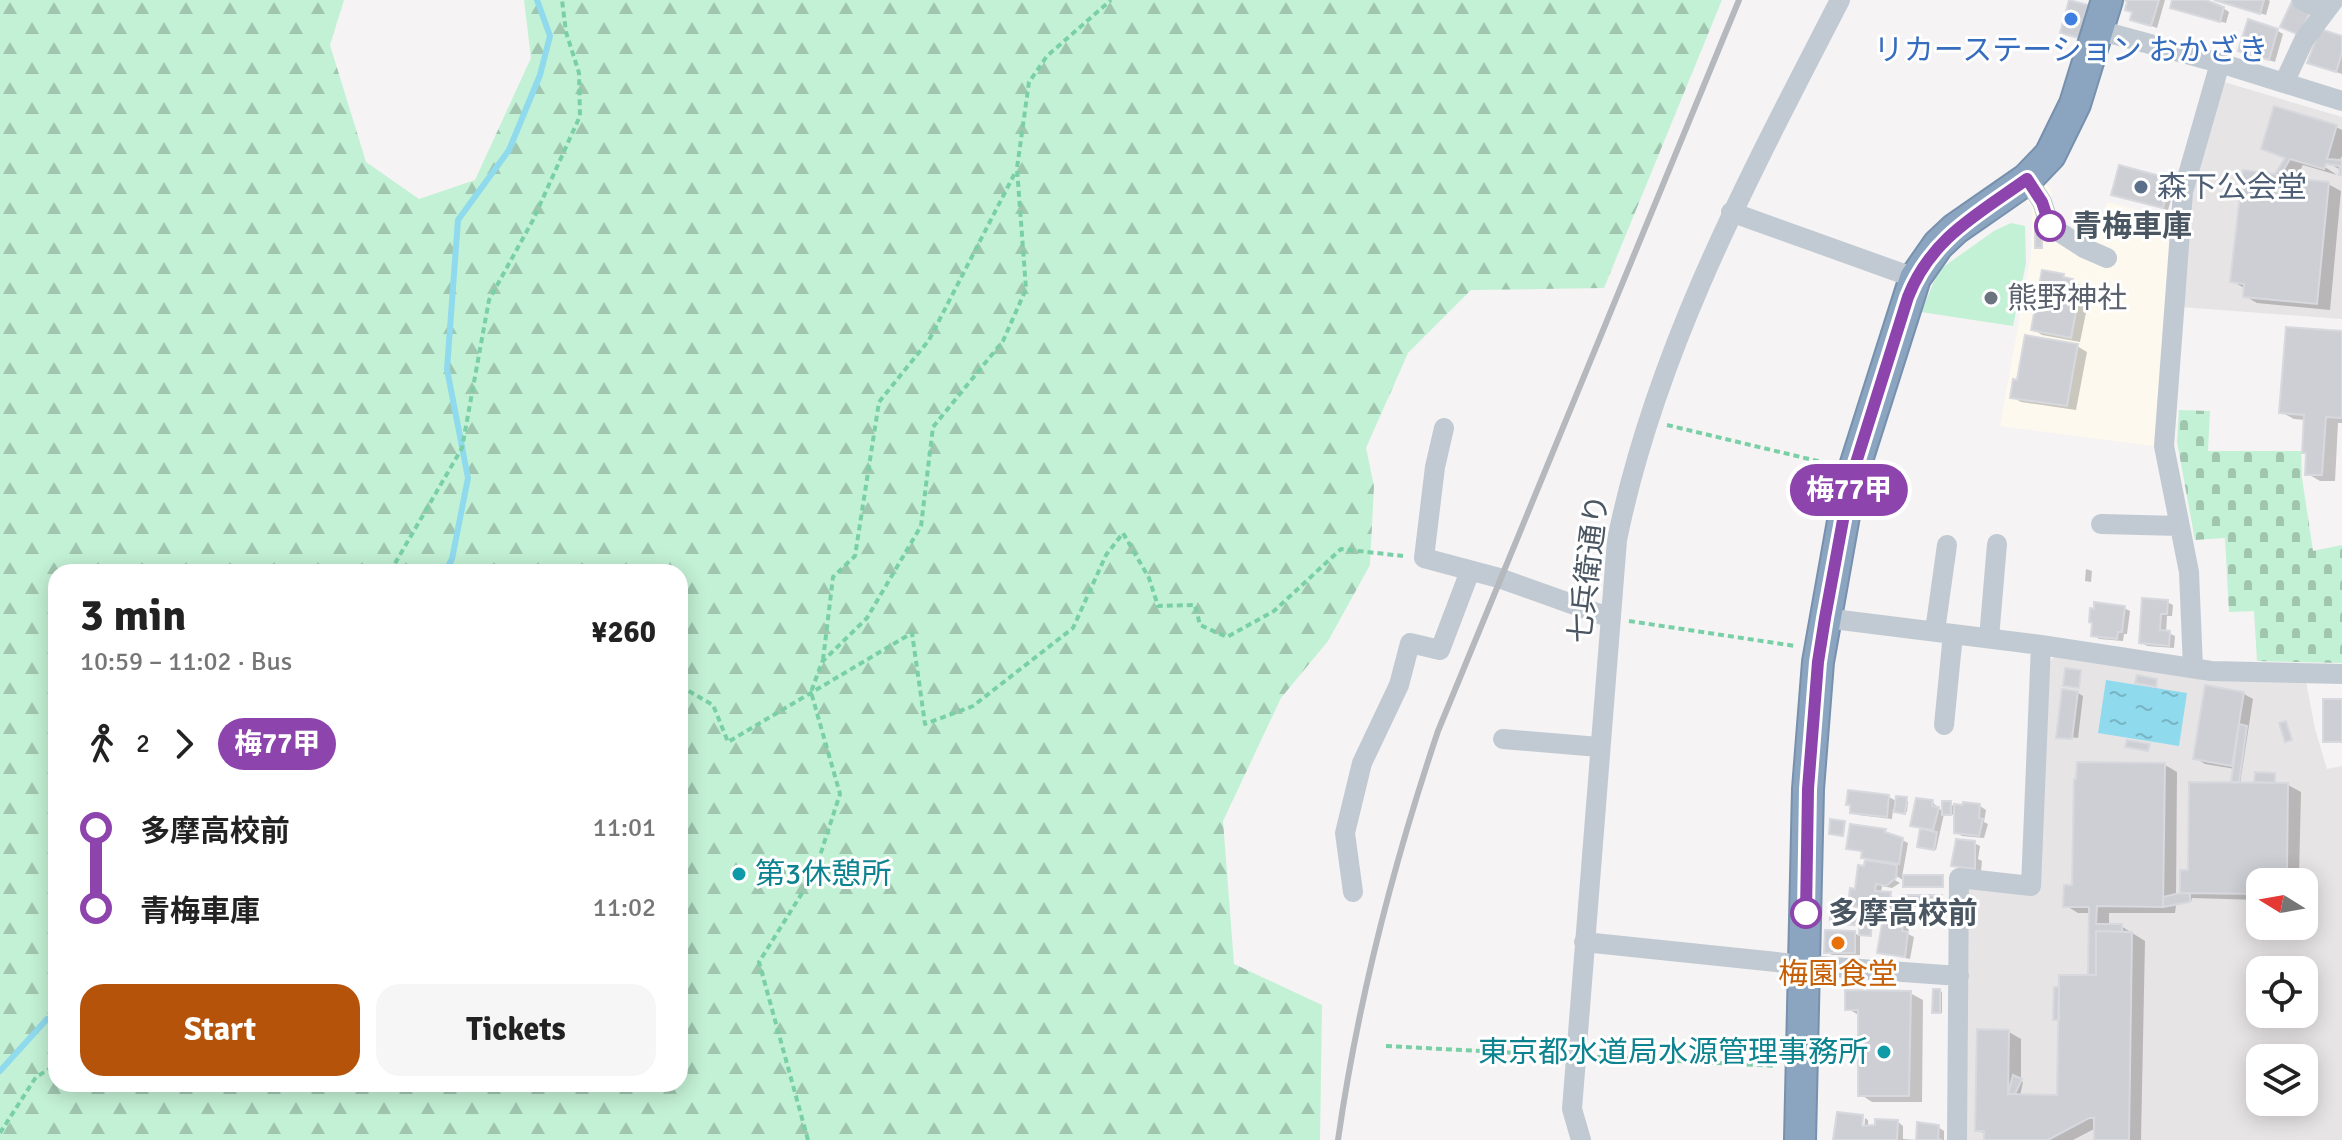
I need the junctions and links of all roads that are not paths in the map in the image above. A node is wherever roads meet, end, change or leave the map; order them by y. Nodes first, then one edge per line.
1 (1840, 0) edge
2 (2107, 0) edge
3 (2302, 0) edge
4 (2330, 5) edge
5 (2098, 30) junction
6 (2220, 63) junction
7 (2284, 83) junction
8 (2342, 101) edge
9 (2027, 179) junction
10 (1731, 212) junction
11 (2107, 258) dead end
12 (1915, 278) junction
13 (1444, 428) dead end
14 (2101, 524) dead end
15 (2180, 526) junction
16 (1997, 544) dead end
17 (1947, 545) dead end
18 (1470, 571) junction
19 (1611, 618) junction
20 (1825, 618) junction
21 (1944, 633) junction
22 (1989, 638) junction
23 (2041, 645) junction
24 (2193, 668) junction
25 (2342, 674) edge
26 (1944, 725) dead end
27 (1503, 739) dead end
28 (1599, 747) junction
29 (1353, 892) dead end
30 (1584, 942) junction
31 (1805, 965) junction
32 (1959, 976) junction
33 (1581, 1140) edge
34 (1800, 1140) edge
35 (1957, 1140) edge

1 - 10 street, 七兵衛通り
2 - 5 highway
3 - 4 street
4 - 7 street
5 - 6 street
5 - 9 highway
6 - 7 street
6 - 15 street
7 - 8 street
9 - 11 street
9 - 12 highway
10 - 12 street
10 - 19 street, 七兵衛通り
12 - 20 highway
13 - 18 street
14 - 15 street
15 - 24 street
16 - 22 street
17 - 21 street
18 - 19 street
18 - 29 street
19 - 28 street, 七兵衛通り
20 - 21 street
20 - 31 highway
21 - 22 street
21 - 26 street
22 - 23 street
23 - 24 street
23 - 32 street
24 - 25 street
27 - 28 street
28 - 30 street, 七兵衛通り
30 - 31 street
30 - 33 street, 七兵衛通り
31 - 32 street
31 - 34 highway
32 - 35 street

